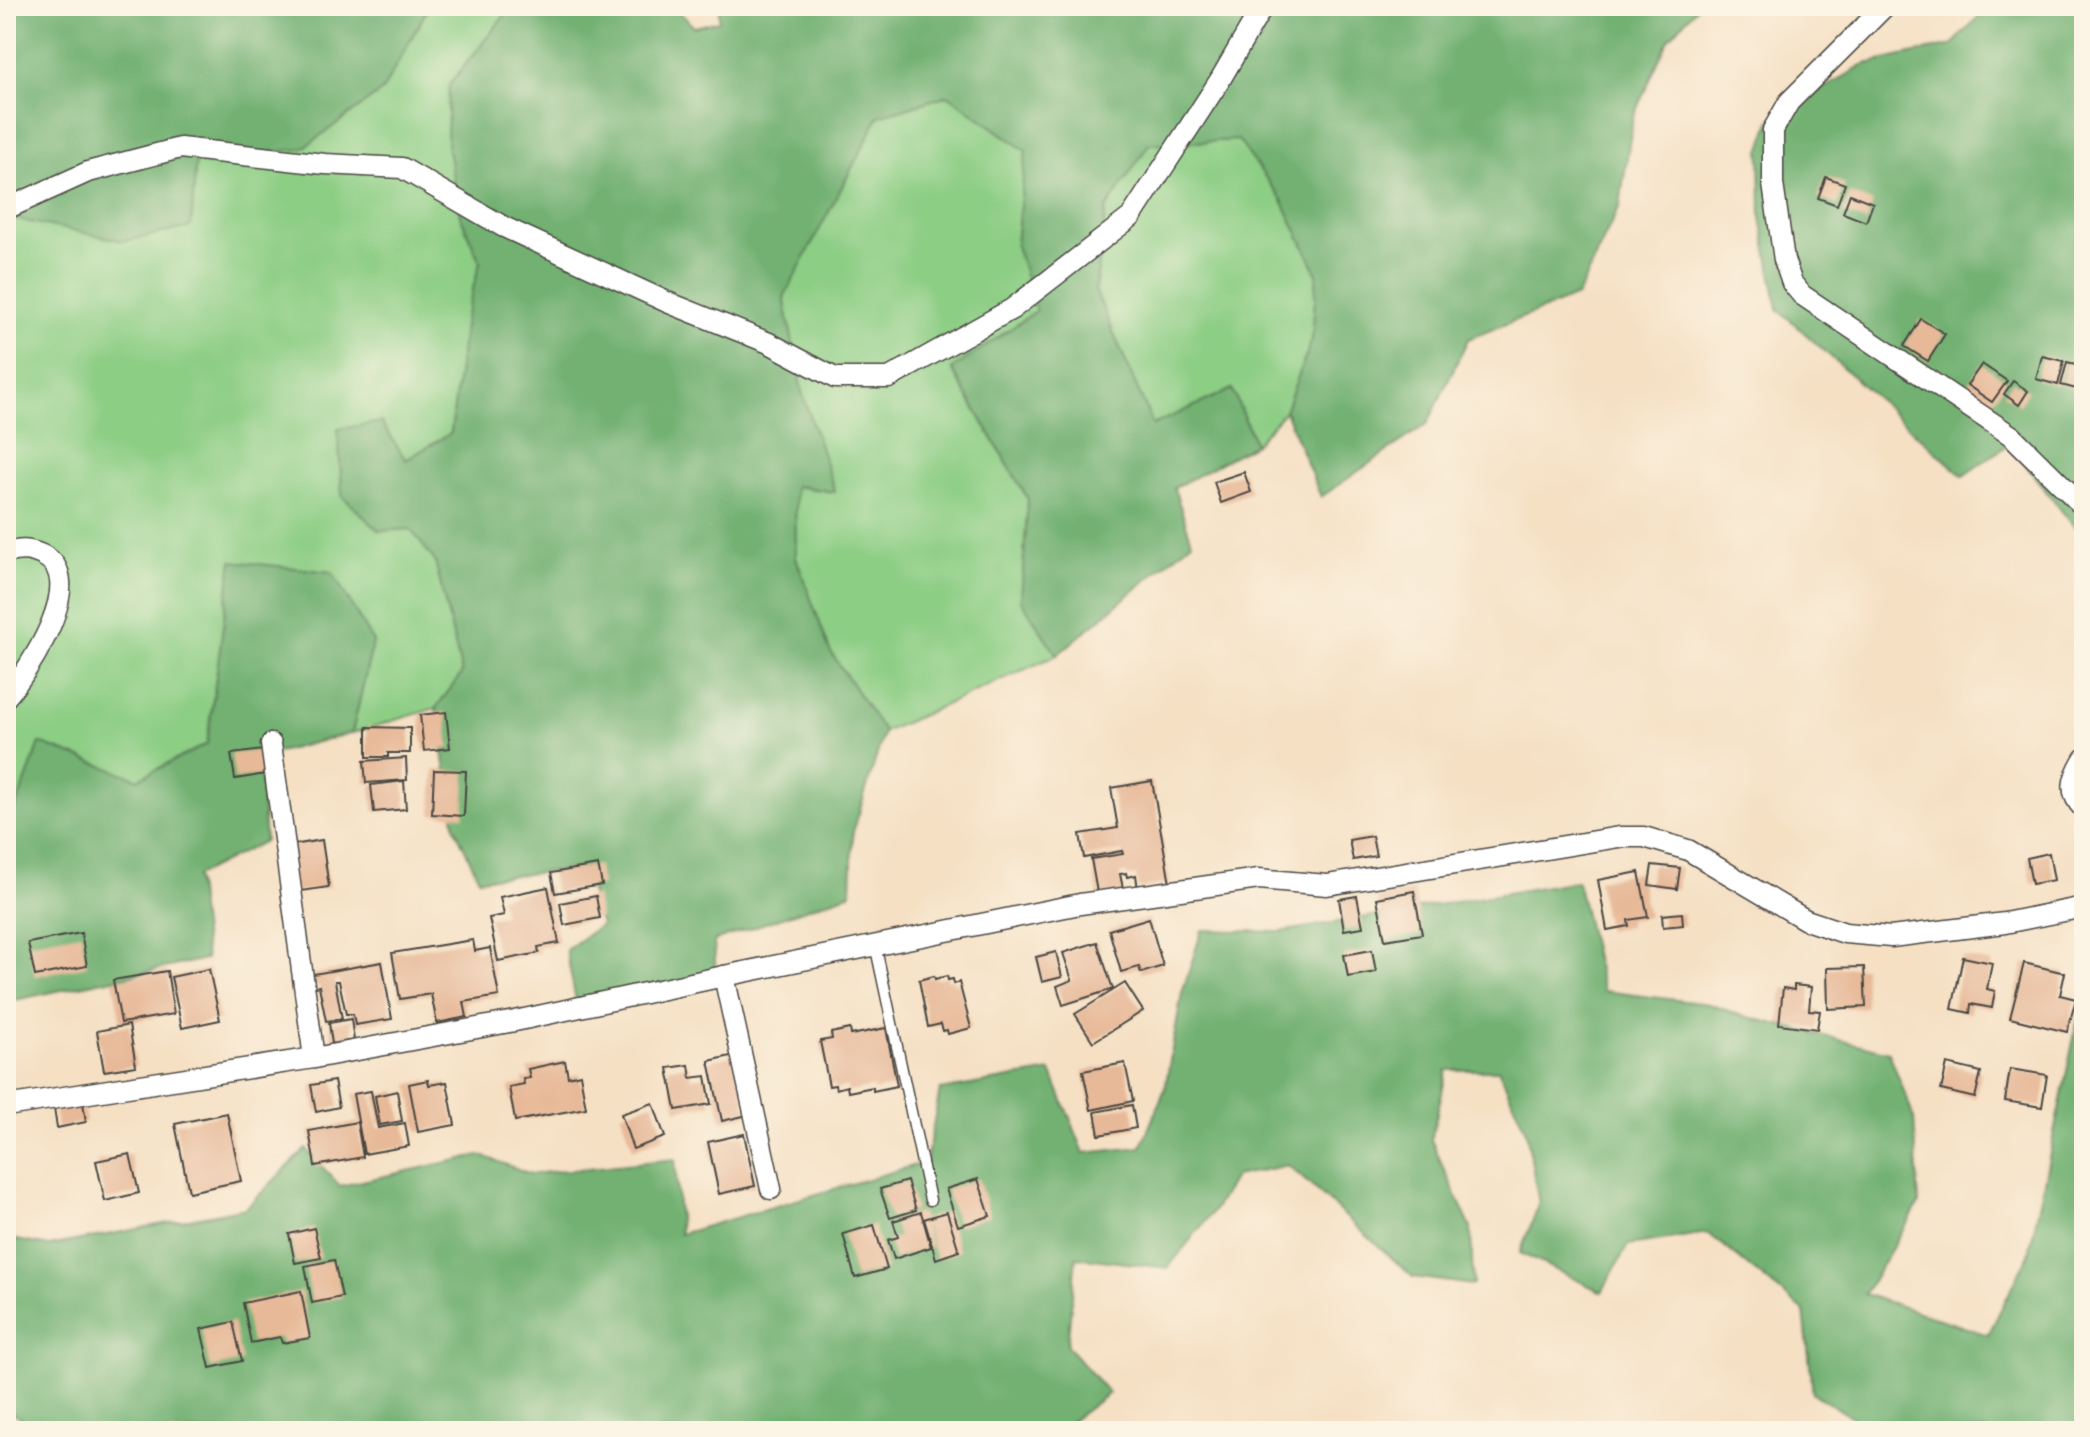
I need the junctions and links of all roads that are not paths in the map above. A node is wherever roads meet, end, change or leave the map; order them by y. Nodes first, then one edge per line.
1 (1263, 6) edge
2 (1885, 6) edge
3 (6, 209) edge
4 (2084, 507) edge
5 (6, 553) edge
6 (6, 697) edge
7 (271, 744) dead end
8 (2084, 759) edge
9 (2084, 809) edge
10 (2084, 907) edge
11 (875, 944) junction
12 (724, 976) junction
13 (314, 1058) junction
14 (6, 1106) edge
15 (771, 1189) dead end
16 (930, 1200) dead end

1 - 3 street
2 - 4 street
5 - 6 street
7 - 13 street
8 - 9 street
10 - 11 street
11 - 12 street
11 - 16 lane
12 - 13 street
12 - 15 street
13 - 14 street

